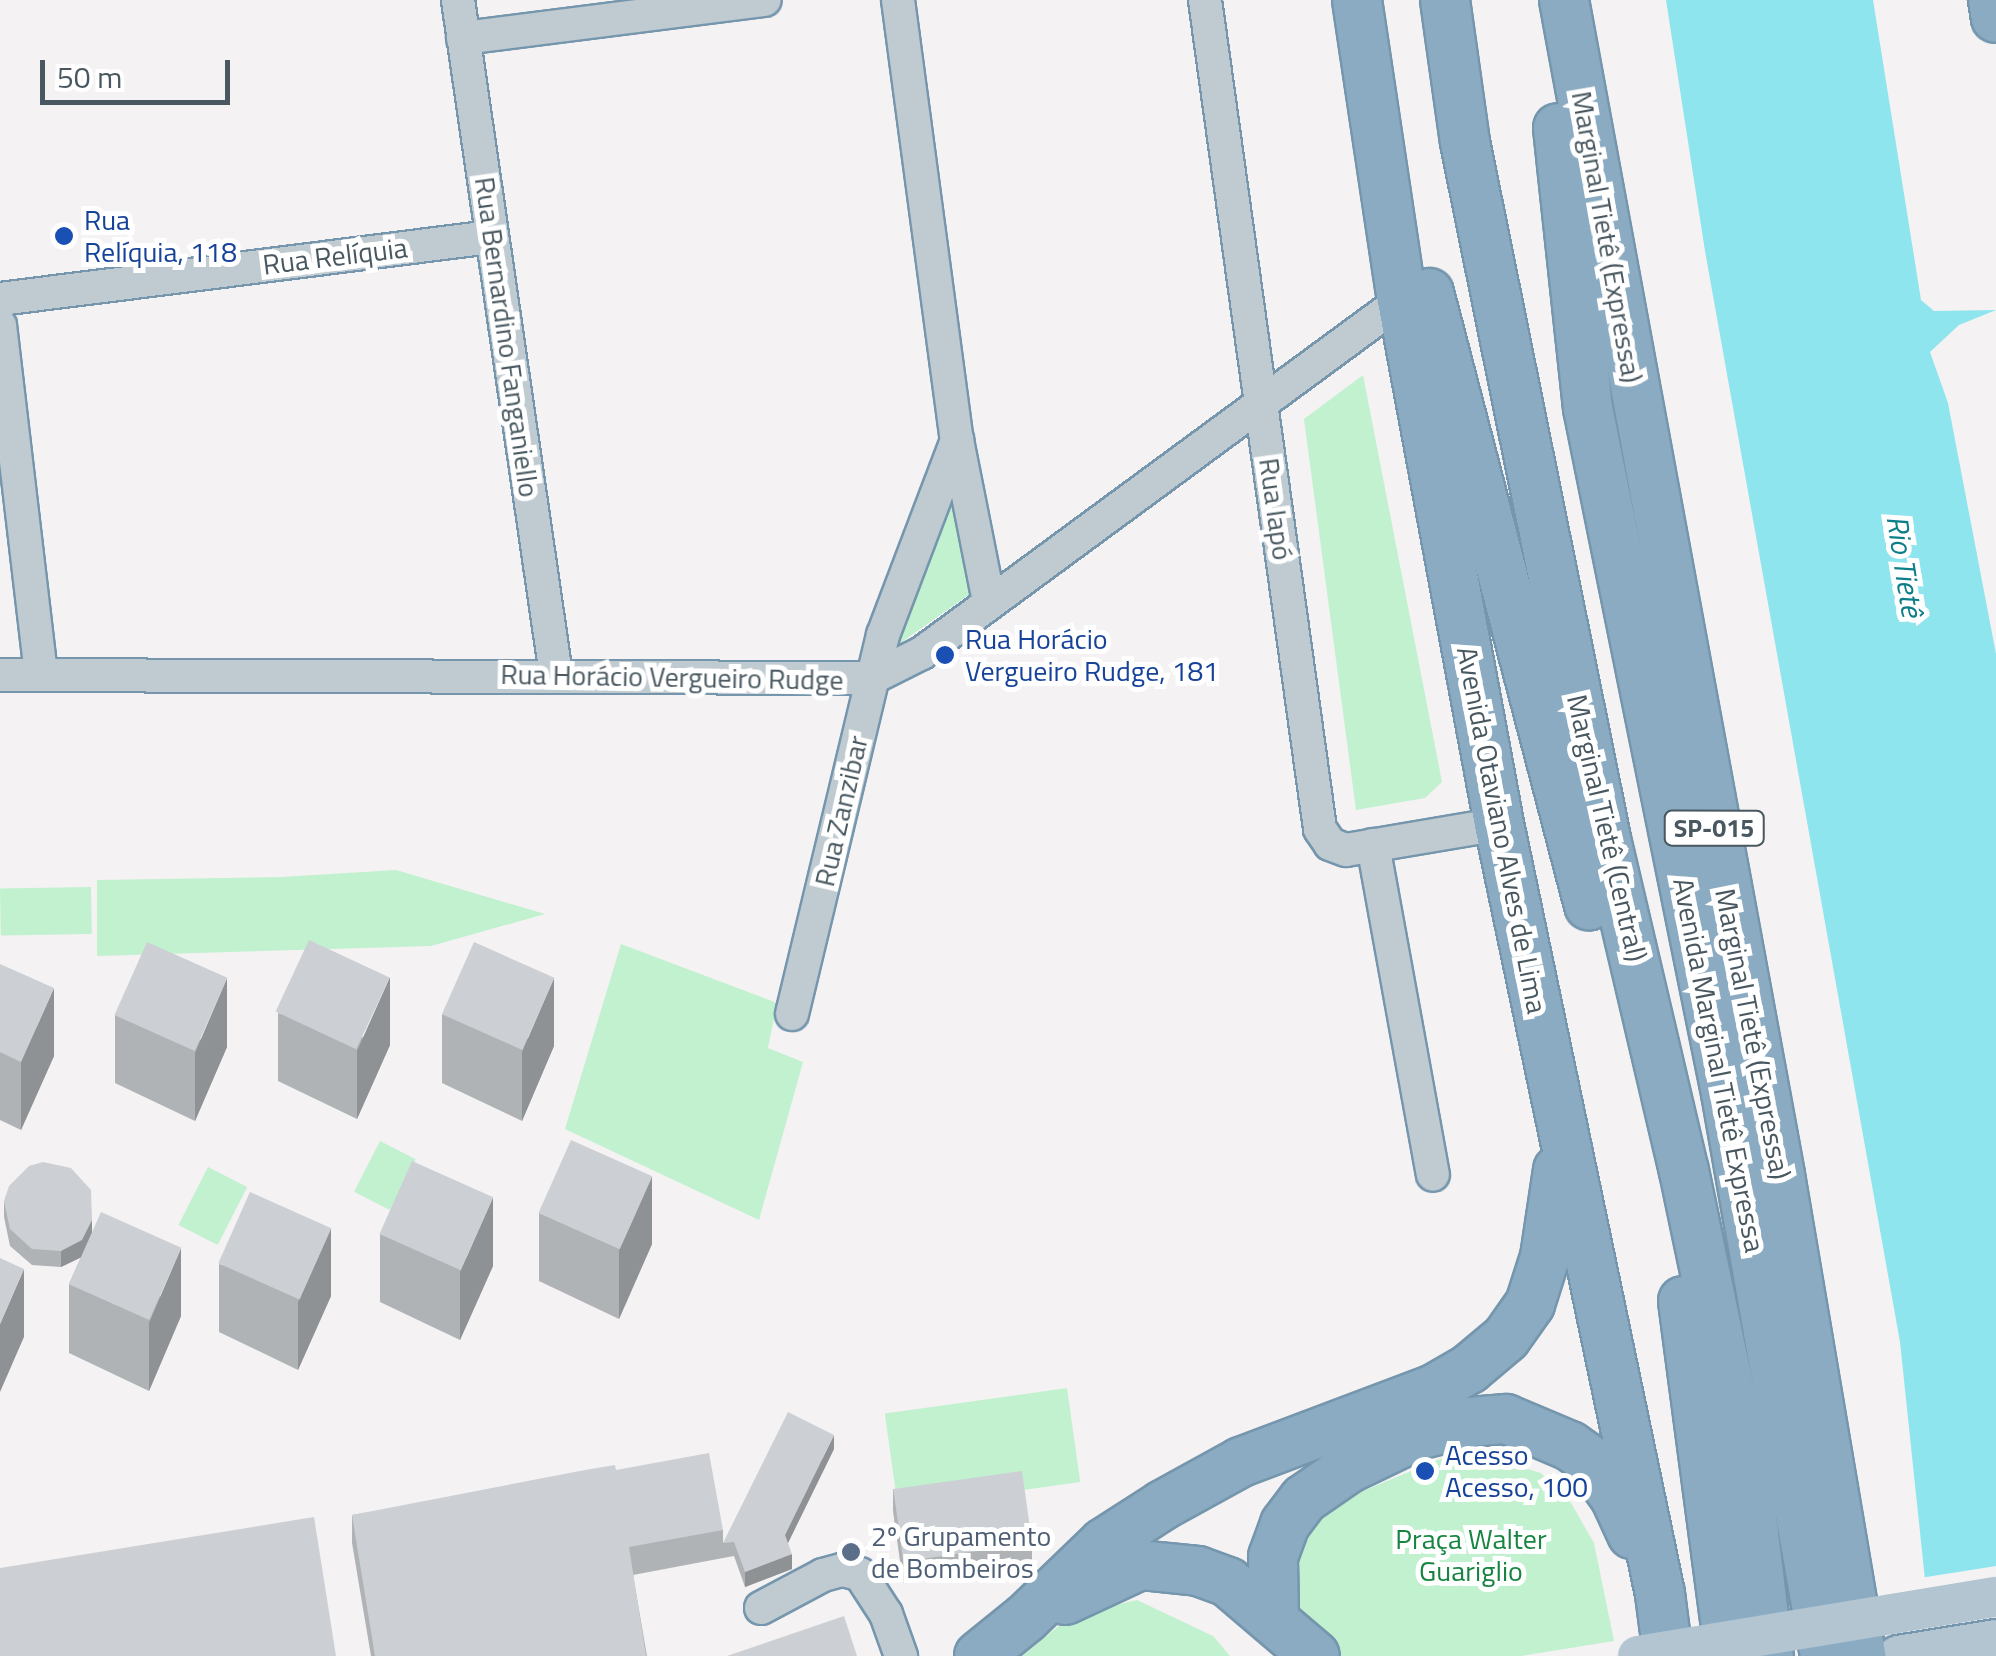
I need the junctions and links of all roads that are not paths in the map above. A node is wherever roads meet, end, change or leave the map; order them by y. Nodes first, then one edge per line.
1 (458, 0) edge
2 (764, 0) edge
3 (898, 0) edge
4 (1205, 0) edge
5 (1357, 0) edge
6 (1445, 0) edge
7 (1461, 0) edge
8 (1551, 0) edge
9 (1564, 0) edge
10 (1993, 0) edge
11 (1996, 18) edge
12 (463, 38) junction
13 (1383, 157) junction
14 (492, 237) junction
15 (0, 298) edge
16 (1402, 300) junction
17 (0, 325) edge
18 (1262, 405) junction
19 (958, 440) junction
20 (990, 602) junction
21 (556, 674) junction
22 (0, 675) edge
23 (40, 675) junction
24 (872, 678) junction
25 (1499, 824) junction
26 (1374, 845) junction
27 (792, 1014) dead end
28 (1726, 1093) junction
29 (1558, 1124) junction
30 (1433, 1175) dead end
31 (1660, 1594) junction
32 (1996, 1596) edge
33 (761, 1608) dead end
34 (1274, 1616) junction
35 (1026, 1618) junction
36 (1996, 1640) edge
37 (901, 1656) edge
38 (979, 1656) edge
39 (1316, 1656) edge
40 (1638, 1656) edge
41 (1668, 1656) edge
42 (1730, 1656) edge
43 (1770, 1656) edge
44 (1825, 1656) edge
45 (1861, 1656) edge
46 (1898, 1656) edge

1 - 12 street, Rua Bernardino Fanganiello
2 - 12 street
3 - 19 street
4 - 18 street, Rua Iapó
5 - 13 highway, Avenida Otaviano Alves de Lima
6 - 43 highway, Marginal Tietê (Central)
7 - 28 highway
8 - 28 highway, Avenida Marginal Tietê Expressa / SP-015
9 - 45 highway, Marginal Tietê (Expressa) / SP-015
10 - 11 highway
12 - 14 street, Rua Bernardino Fanganiello
13 - 16 highway, Avenida Otaviano Alves de Lima
13 - 42 highway
14 - 15 street, Rua Relíquia
14 - 21 street, Rua Bernardino Fanganiello
16 - 18 street, Rua Horácio Vergueiro Rudge
16 - 25 highway, Avenida Otaviano Alves de Lima
17 - 23 street
18 - 20 street, Rua Horácio Vergueiro Rudge
18 - 26 street, Rua Iapó
19 - 20 street
19 - 24 street, Rua Zanzibar
20 - 24 street, Rua Horácio Vergueiro Rudge
21 - 23 street, Rua Horácio Vergueiro Rudge
21 - 24 street, Rua Horácio Vergueiro Rudge
22 - 23 street, Rua Horácio Vergueiro Rudge
24 - 27 street, Rua Zanzibar
25 - 26 street, Rua Iapó
25 - 29 highway, Avenida Otaviano Alves de Lima
26 - 30 street
28 - 44 highway, Avenida Marginal Tietê Expressa / SP-015
29 - 31 highway, Avenida Otaviano Alves de Lima
29 - 35 highway
31 - 34 highway
31 - 41 highway, Avenida Otaviano Alves de Lima
32 - 40 main road, bridge
33 - 37 street
34 - 35 highway
34 - 39 highway
35 - 38 highway
36 - 46 main road

